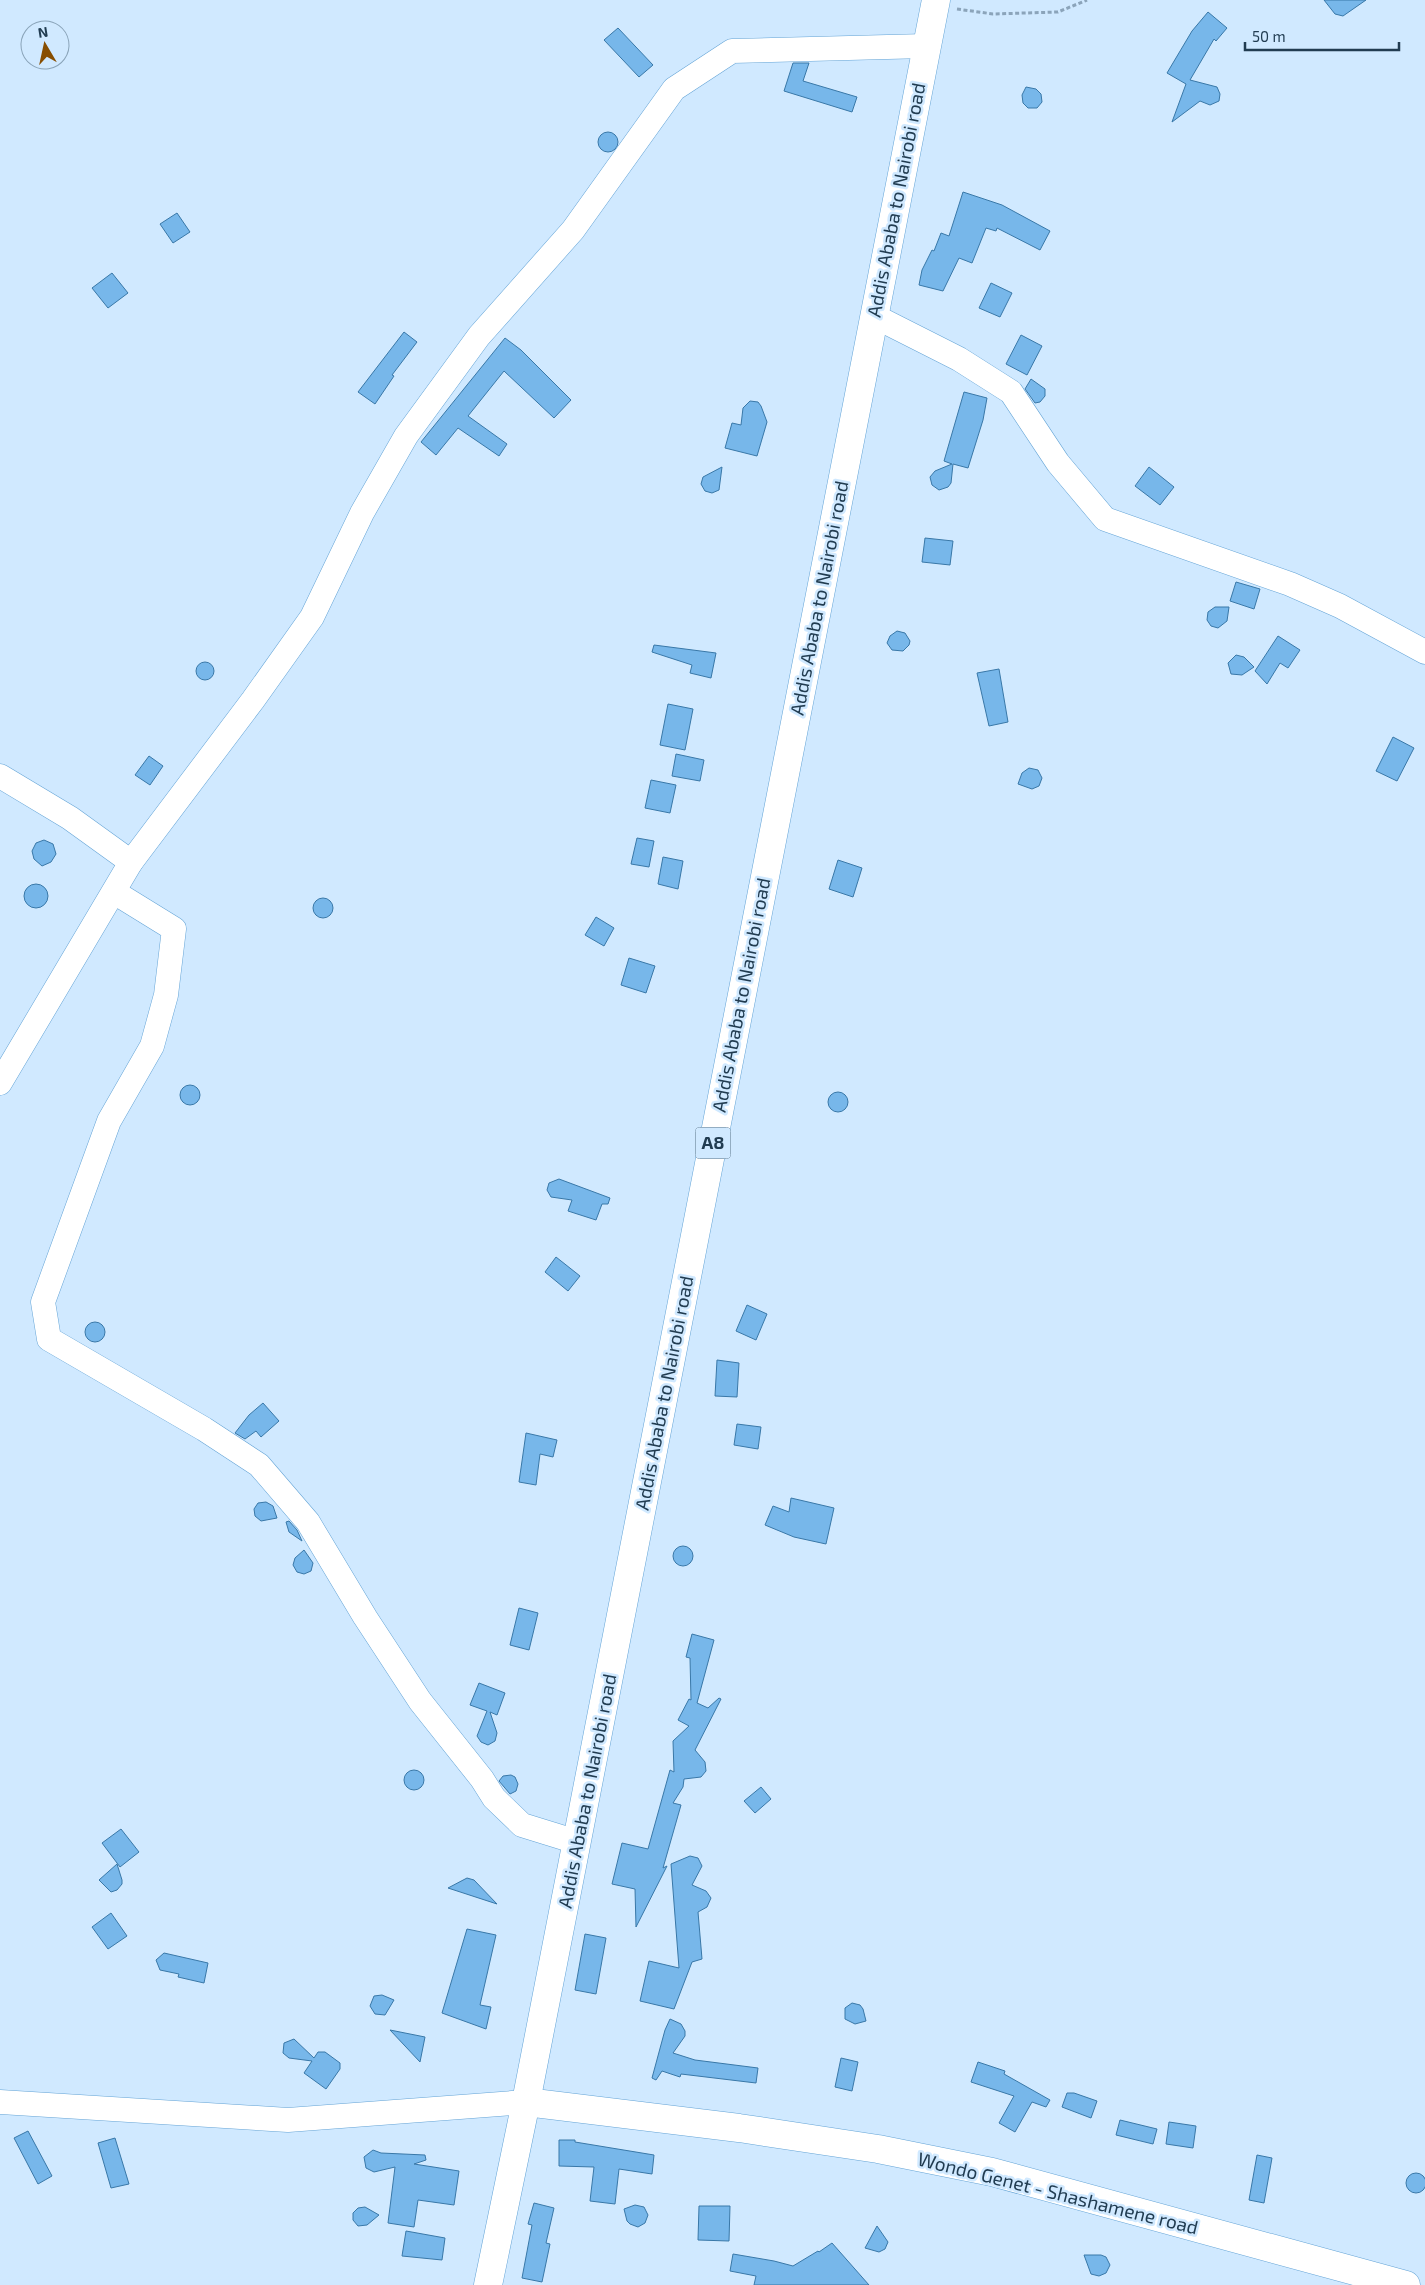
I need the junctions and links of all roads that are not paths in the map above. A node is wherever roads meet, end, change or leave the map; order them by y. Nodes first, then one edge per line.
1 (935, 3) edge
2 (926, 46) junction
3 (874, 316) junction
4 (1425, 652) edge
5 (0, 776) edge
6 (131, 862) junction
7 (114, 892) junction
8 (0, 1083) edge
9 (577, 1842) junction
10 (0, 2102) edge
11 (526, 2102) junction
12 (1399, 2284) edge
13 (488, 2285) edge

1 - 2 main road, Addis Ababa to Nairobi road / A8
2 - 3 main road, Addis Ababa to Nairobi road / A8
2 - 6 street
3 - 4 street
3 - 9 main road, Addis Ababa to Nairobi road / A8
5 - 6 street
6 - 7 street
7 - 8 street
7 - 9 street
9 - 11 main road, Addis Ababa to Nairobi road / A8
10 - 11 street
11 - 12 main road, Wondo Genet - Shashamene road
11 - 13 main road, Addis Ababa to Nairobi road / A8

